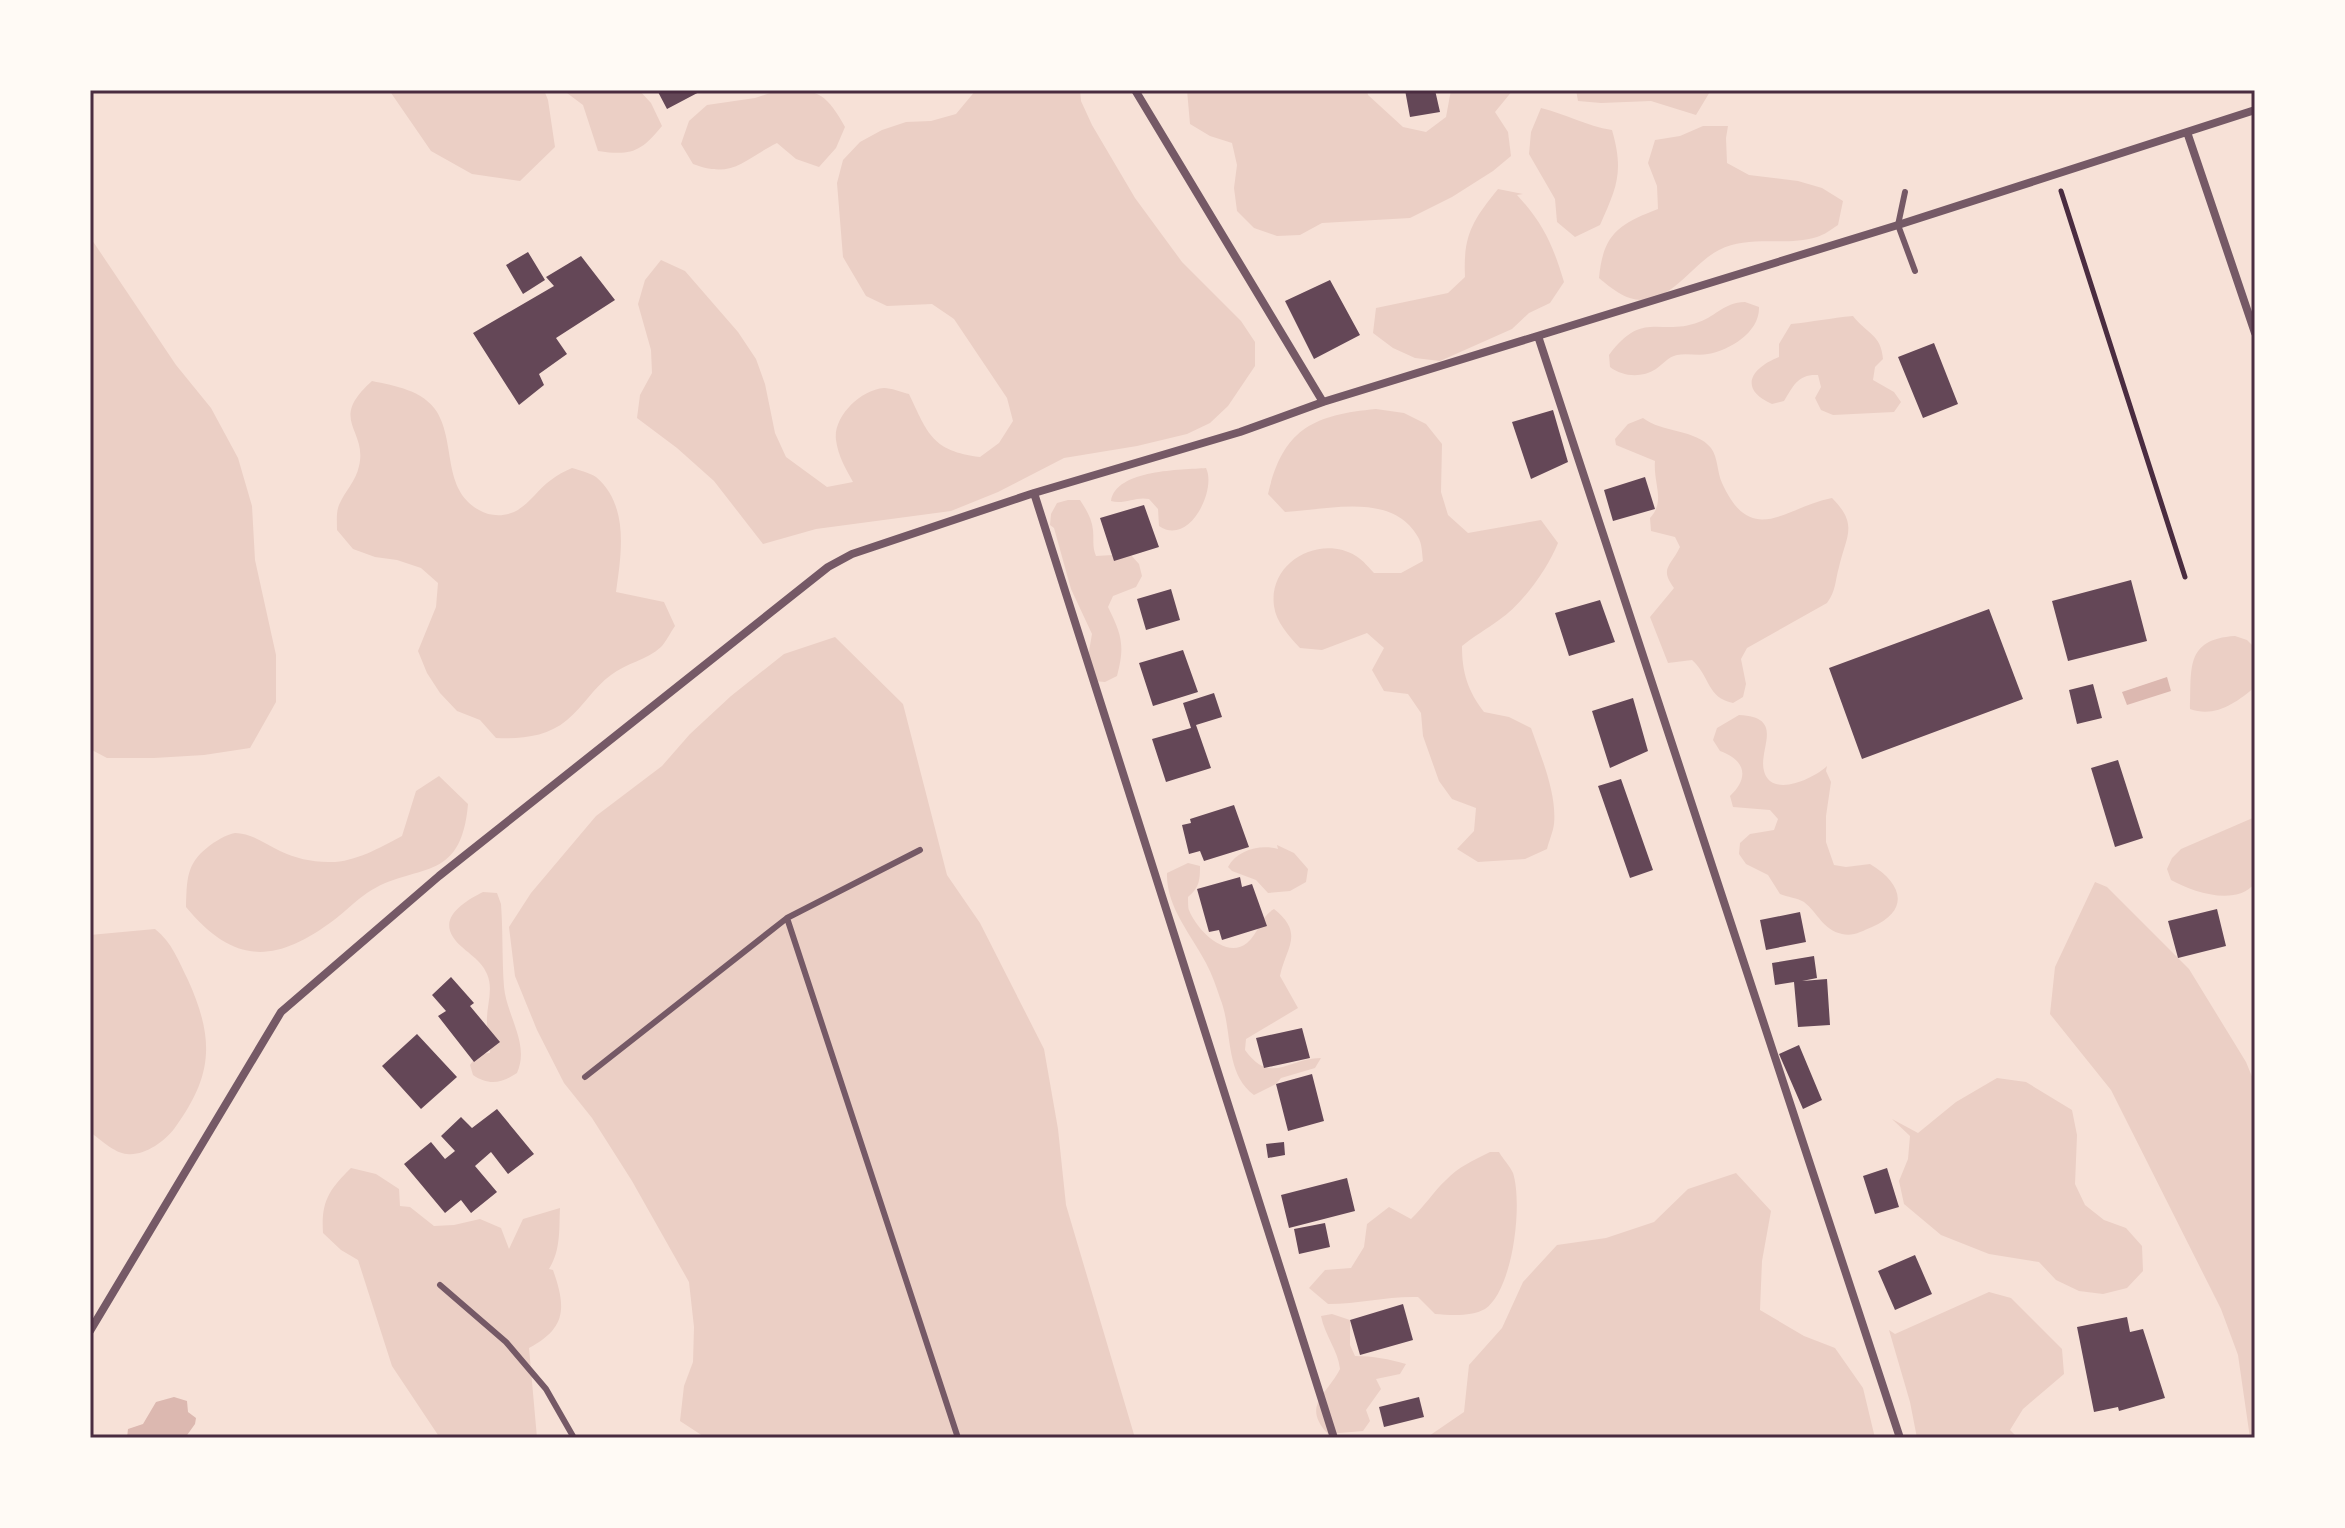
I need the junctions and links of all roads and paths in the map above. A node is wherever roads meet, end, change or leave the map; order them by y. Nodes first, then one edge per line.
1 (1135, 90) edge
2 (2255, 110) edge
3 (2187, 132) junction
4 (1905, 192) dead end
5 (2066, 208) dead end
6 (1898, 225) junction
7 (1915, 271) dead end
8 (2255, 333) edge
9 (1538, 336) junction
10 (1323, 402) junction
11 (1034, 493) junction
12 (2185, 577) dead end
13 (920, 850) dead end
14 (787, 918) junction
15 (585, 1077) dead end
16 (440, 1285) dead end
17 (90, 1331) edge
18 (574, 1438) edge
19 (958, 1438) edge
20 (1334, 1438) edge
21 (1900, 1438) edge

1 - 10 street
2 - 3 street
3 - 6 street
3 - 8 street
4 - 6 lane
5 - 12 path
6 - 7 lane
6 - 9 street
9 - 10 street
9 - 21 street
10 - 11 street
11 - 17 street
11 - 20 street
13 - 14 lane
14 - 15 lane
14 - 19 lane
16 - 18 lane

